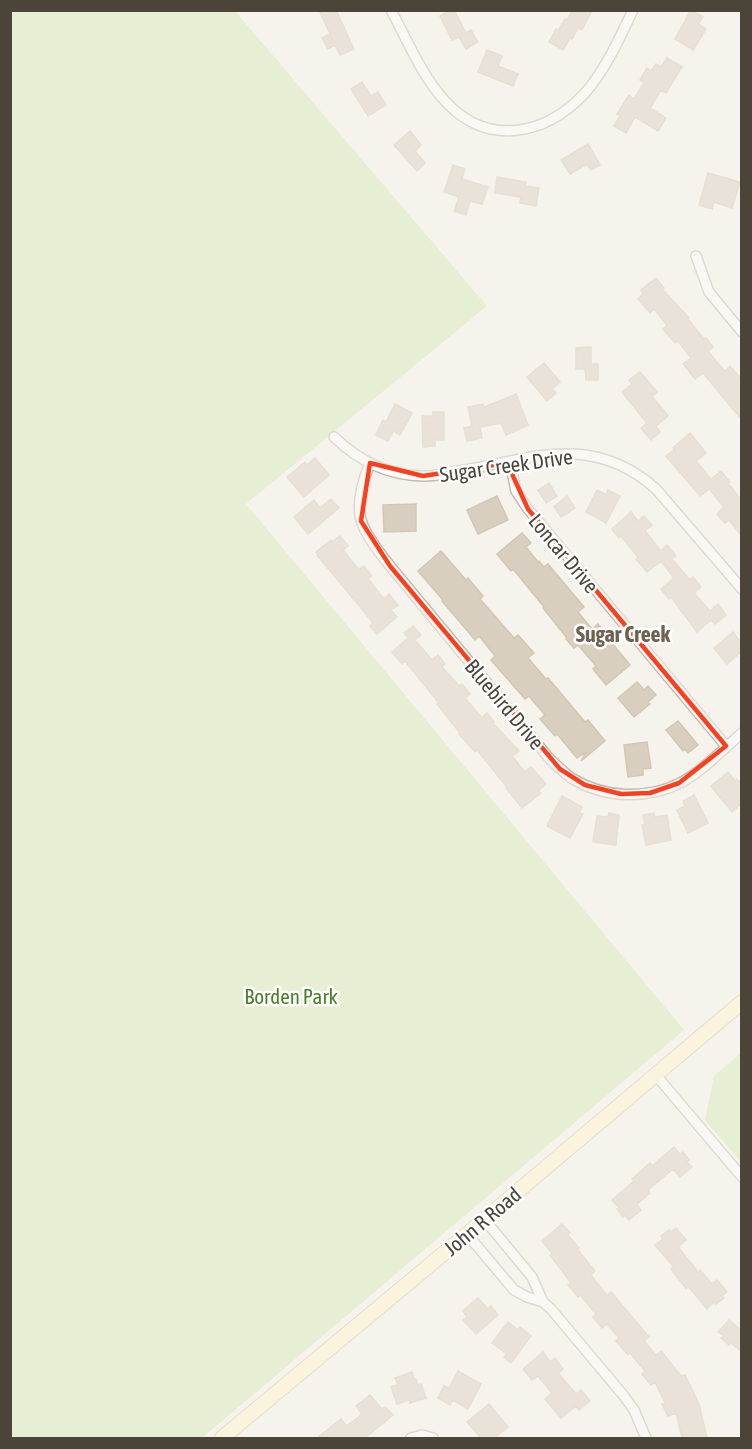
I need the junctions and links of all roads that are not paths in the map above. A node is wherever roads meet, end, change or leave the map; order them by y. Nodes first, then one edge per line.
1 (392, 10) edge
2 (633, 10) edge
3 (696, 256) dead end
4 (741, 332) edge
5 (334, 437) dead end
6 (510, 462) junction
7 (370, 464) junction
8 (741, 589) edge
9 (741, 734) edge
10 (726, 746) junction
11 (741, 1002) edge
12 (655, 1074) junction
13 (741, 1177) edge
14 (484, 1220) junction
15 (467, 1234) junction
16 (543, 1302) junction
17 (222, 1438) edge
18 (411, 1438) edge
19 (433, 1438) edge
20 (646, 1438) edge

1 - 2 street
3 - 4 street
5 - 7 street, Sugar Creek Drive
6 - 7 street, Sugar Creek Drive
6 - 8 street, Sugar Creek Drive
6 - 10 street, Loncar Drive
7 - 10 street, Bluebird Drive
9 - 10 street, Bluebird Drive
11 - 12 main road, John R Road
12 - 13 street
12 - 14 main road, John R Road
14 - 15 main road, John R Road
14 - 16 street
15 - 16 street
15 - 17 main road, John R Road
16 - 20 street
18 - 19 street

